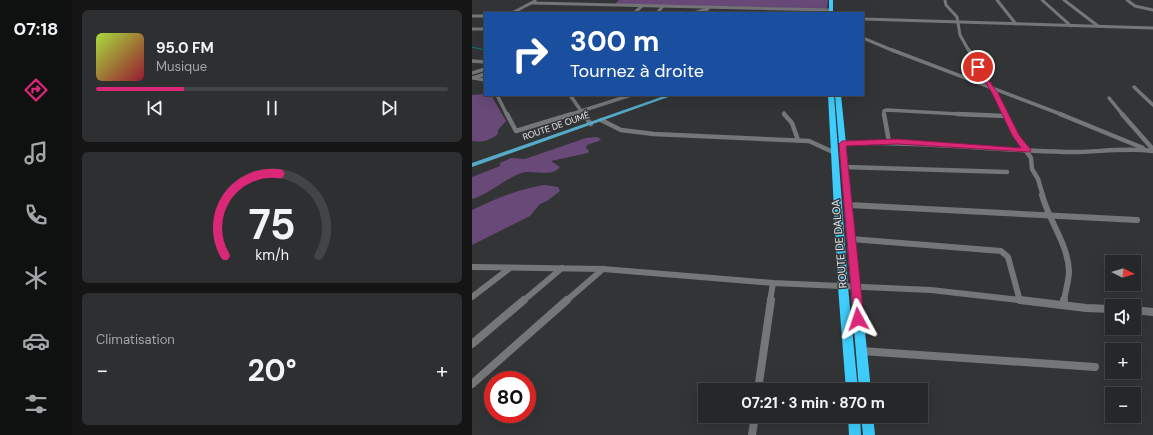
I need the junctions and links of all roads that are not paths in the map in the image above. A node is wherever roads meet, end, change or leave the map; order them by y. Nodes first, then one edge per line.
1 (536, 0) edge
2 (831, 0) edge
3 (835, 0) edge
4 (945, 0) edge
5 (997, 0) edge
6 (1042, 0) edge
7 (1064, 0) edge
8 (1127, 0) edge
9 (532, 3) junction
10 (642, 6) junction
11 (663, 6) junction
12 (713, 7) junction
13 (1153, 10) edge
14 (831, 11) edge
15 (514, 12) edge
16 (635, 12) edge
17 (658, 12) edge
18 (696, 12) edge
19 (835, 12) edge
20 (472, 16) edge
21 (484, 16) edge
22 (864, 19) edge
23 (958, 22) junction
24 (1016, 24) junction
25 (1071, 26) junction
26 (1098, 27) junction
27 (1153, 28) edge
28 (472, 29) edge
29 (484, 29) edge
30 (864, 38) edge
31 (472, 61) edge
32 (484, 62) edge
33 (484, 69) edge
34 (472, 73) edge
35 (484, 74) edge
36 (472, 78) edge
37 (484, 80) edge
38 (991, 88) junction
39 (1134, 88) dead end
40 (498, 96) edge
41 (571, 96) edge
42 (628, 96) edge
43 (669, 96) edge
44 (676, 96) edge
45 (831, 96) edge
46 (838, 96) edge
47 (1109, 98) dead end
48 (646, 105) junction
49 (1153, 105) edge
50 (582, 111) junction
51 (784, 113) dead end
52 (1006, 116) junction
53 (601, 120) junction
54 (591, 124) junction
55 (798, 140) junction
56 (889, 142) junction
57 (842, 144) junction
58 (1027, 150) junction
59 (1152, 151) edge
60 (834, 153) junction
61 (472, 165) edge
62 (845, 167) junction
63 (1008, 172) dead end
64 (849, 206) junction
65 (1049, 216) junction
66 (1137, 220) dead end
67 (851, 239) junction
68 (472, 267) edge
69 (510, 268) junction
70 (562, 268) junction
71 (603, 269) junction
72 (773, 283) junction
73 (843, 287) junction
74 (855, 288) junction
75 (472, 297) edge
76 (1020, 300) junction
77 (1063, 305) junction
78 (1105, 308) edge
79 (1141, 311) edge
80 (1153, 312) edge
81 (472, 344) edge
82 (861, 351) junction
83 (1095, 367) dead end
84 (759, 383) edge
85 (851, 383) edge
86 (863, 383) edge
87 (472, 384) edge
88 (754, 423) edge
89 (854, 423) edge
90 (868, 423) edge
91 (752, 435) edge
92 (855, 435) edge
93 (869, 435) edge

1 - 9 street
2 - 14 highway
3 - 19 highway
4 - 23 street
5 - 24 street
6 - 25 street
7 - 26 street
8 - 13 street
9 - 10 street
9 - 15 street
10 - 11 street
10 - 16 street
11 - 12 street
11 - 17 street
12 - 14 street
12 - 18 street
20 - 21 street
22 - 23 street
23 - 24 street
23 - 38 street
24 - 25 street
25 - 26 street
26 - 27 street
28 - 29 street
30 - 38 street
31 - 32 street
33 - 34 street
35 - 36 street
36 - 37 street
38 - 52 street
38 - 59 street
39 - 49 street
40 - 50 street
41 - 50 street
42 - 50 street
43 - 48 main road
44 - 48 main road
45 - 60 highway, ROUTE DE DALOA
46 - 57 highway, ROUTE DE DALOA
47 - 59 street
48 - 53 main road, ROUTE DE OUMÉ
50 - 54 street
51 - 55 street
52 - 56 street
52 - 58 street
53 - 54 main road, ROUTE DE OUMÉ
53 - 55 street
54 - 61 main road, ROUTE DE OUMÉ
55 - 60 street
56 - 57 street
56 - 58 street
57 - 62 highway, ROUTE DE DALOA
58 - 59 street
58 - 65 street
60 - 73 highway, ROUTE DE DALOA
62 - 63 street
62 - 64 highway, ROUTE DE DALOA
64 - 65 street
64 - 67 highway, ROUTE DE DALOA
65 - 66 street
65 - 77 street
67 - 74 highway, ROUTE DE DALOA
67 - 76 street
68 - 69 street
69 - 70 street
69 - 75 street
70 - 71 street
70 - 81 street
71 - 72 street
71 - 87 street
72 - 73 street
72 - 84 street
73 - 74 street
73 - 85 highway, ROUTE DE DALOA
74 - 76 street
74 - 82 highway, ROUTE DE DALOA
76 - 77 street
77 - 78 street
79 - 80 street
82 - 83 street
82 - 86 highway, ROUTE DE DALOA
88 - 91 street
89 - 92 highway
90 - 93 highway

